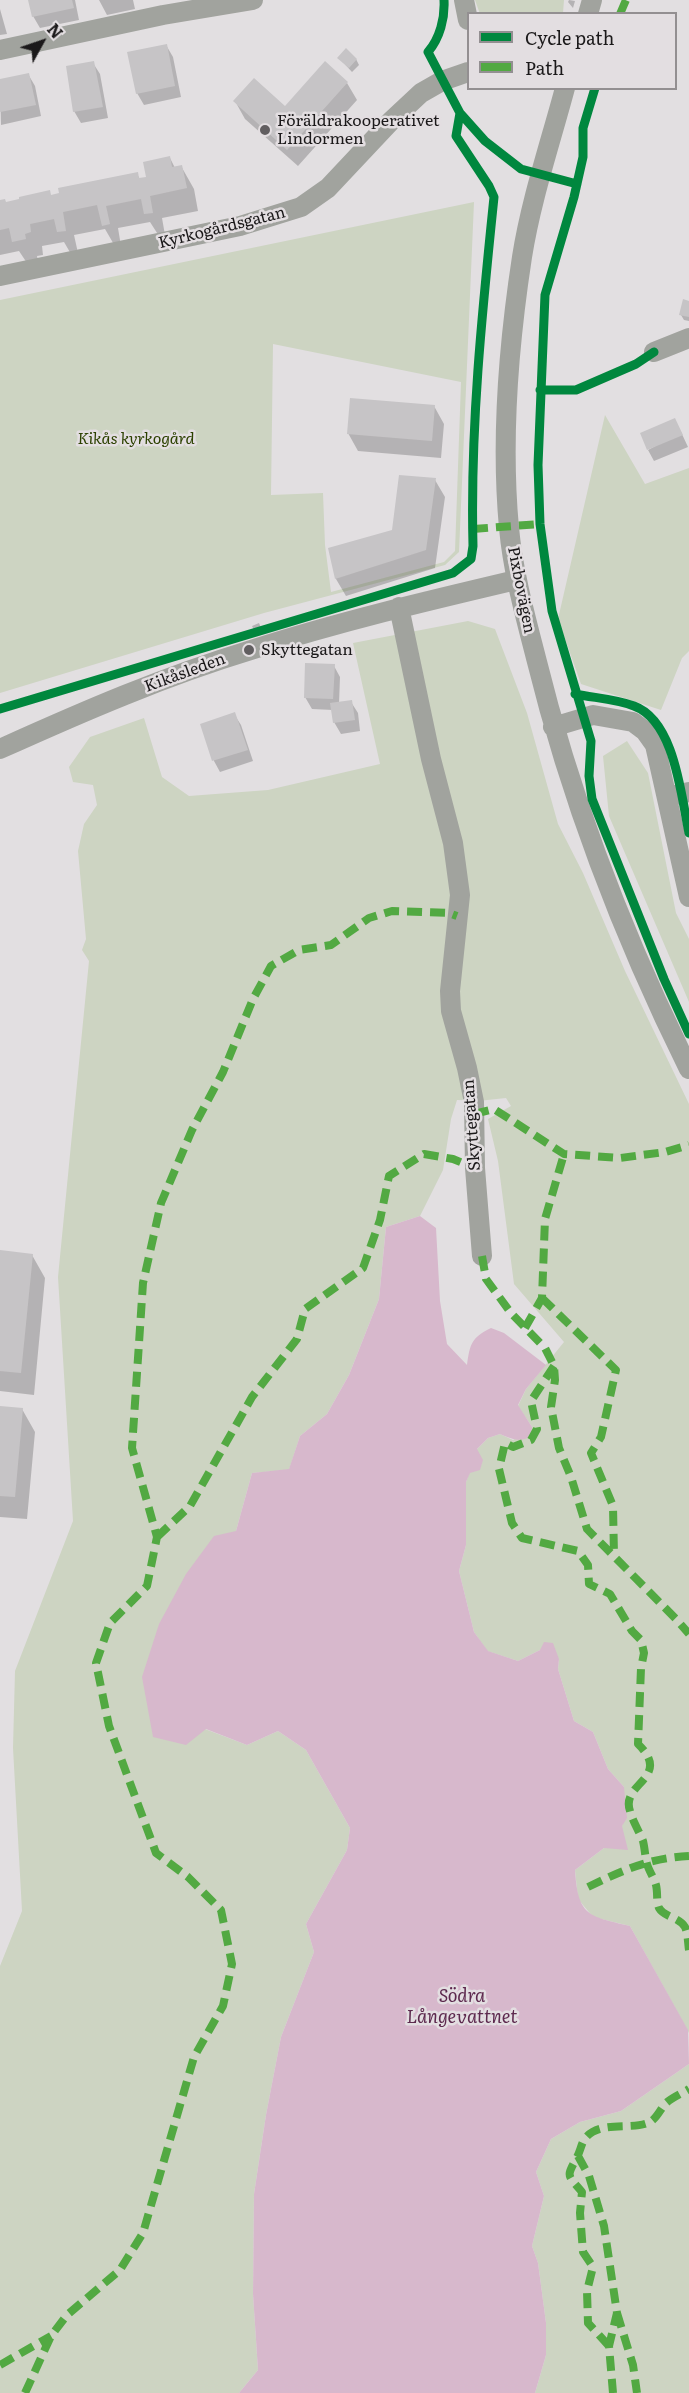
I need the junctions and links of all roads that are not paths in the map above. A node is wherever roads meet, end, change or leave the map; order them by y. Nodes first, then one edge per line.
1 (253, 0) edge
2 (464, 0) edge
3 (164, 8) edge
4 (467, 15) edge
5 (0, 50) edge
6 (467, 72) edge
7 (564, 90) edge
8 (0, 276) edge
9 (689, 338) edge
10 (654, 352) dead end
11 (516, 580) junction
12 (399, 607) junction
13 (553, 727) junction
14 (0, 749) edge
15 (689, 792) edge
16 (668, 797) junction
17 (689, 897) edge
18 (689, 1069) edge
19 (482, 1256) dead end

1 - 3 street
2 - 4 street
3 - 5 street
6 - 8 street, Kyrkogårdsgatan
7 - 11 street, Pixbovägen
9 - 10 street
11 - 12 street, Kikåsleden
11 - 13 street, Pixbovägen
12 - 14 street, Kikåsleden
12 - 19 street, Skyttegatan
13 - 16 street
13 - 18 street, Pixbovägen
15 - 16 street
16 - 17 street

